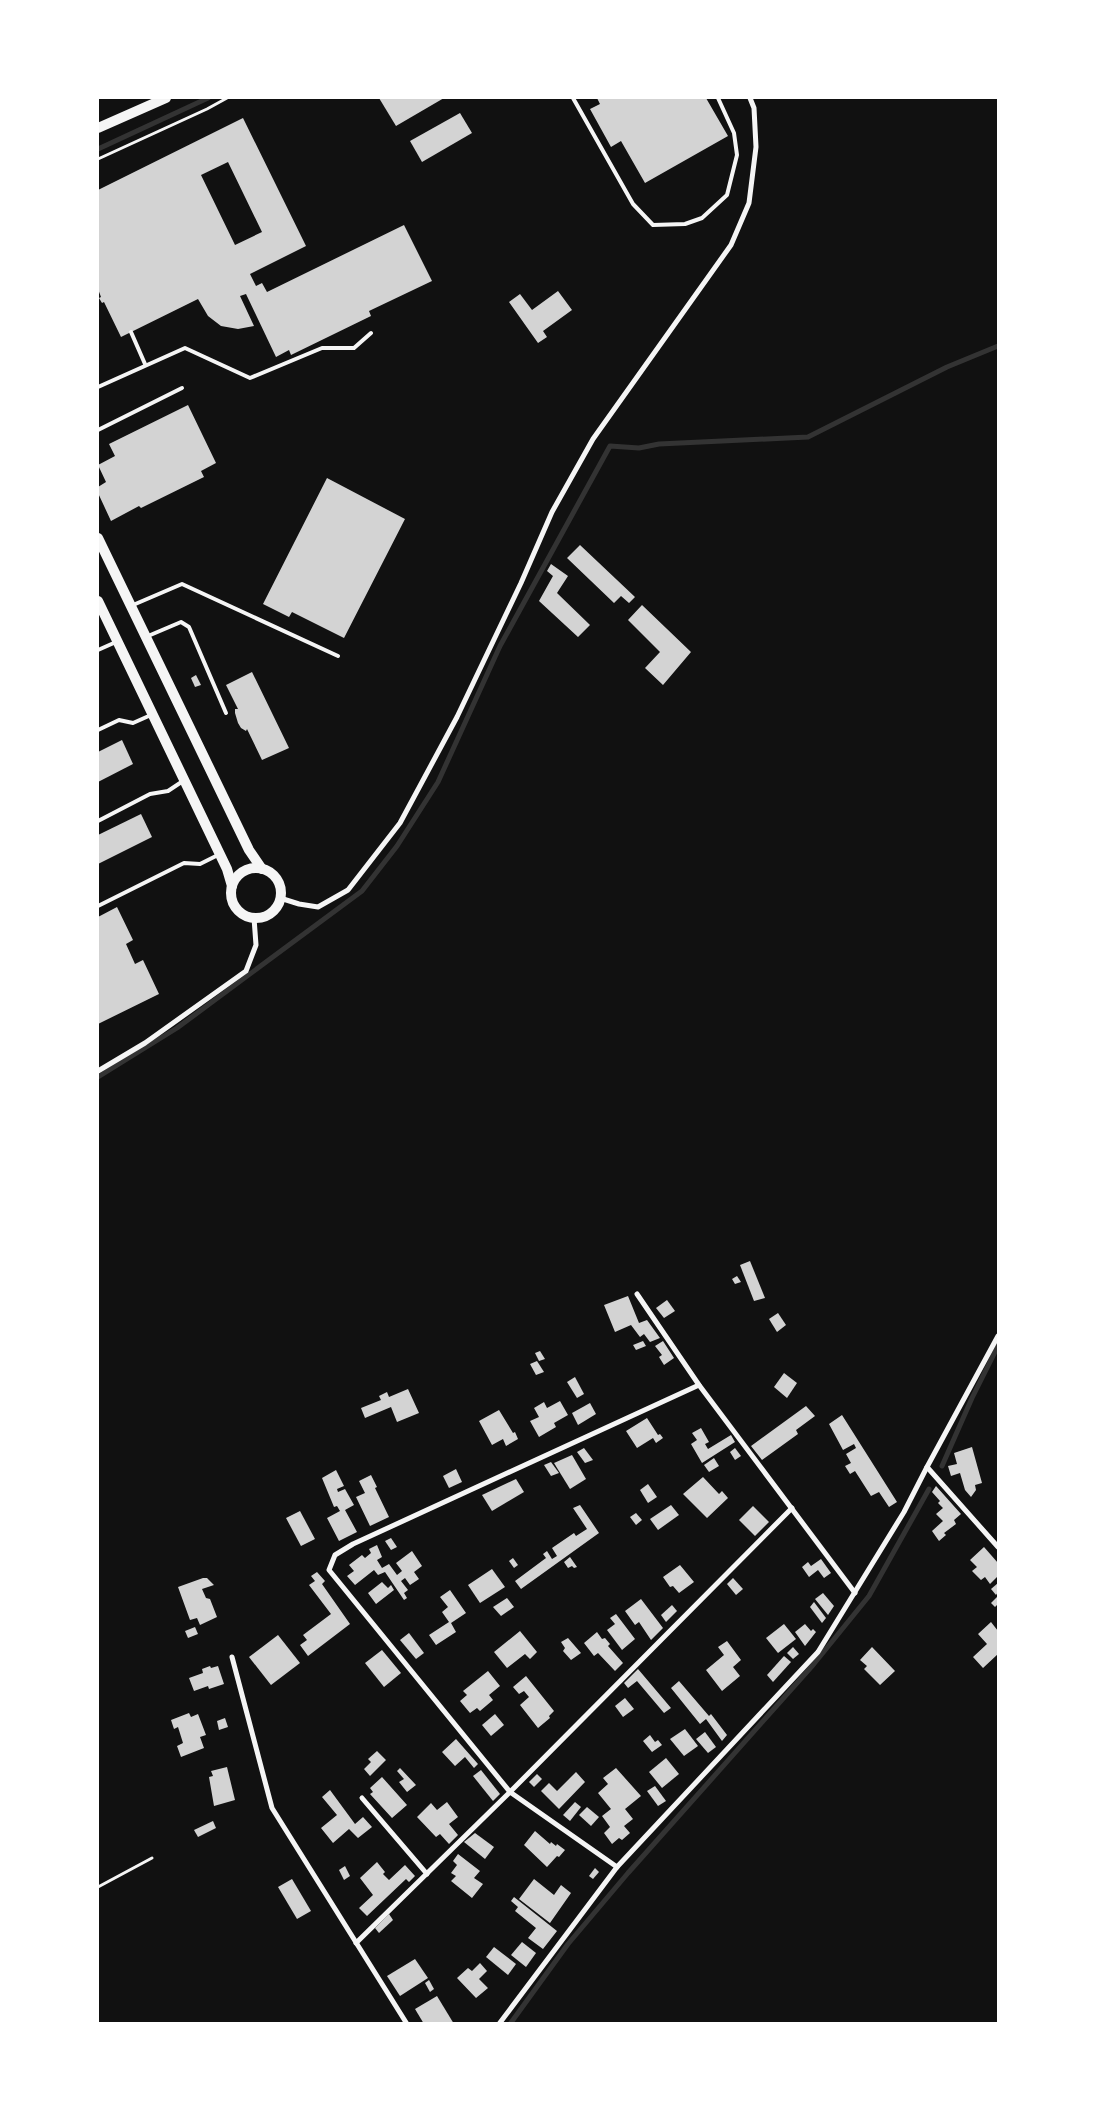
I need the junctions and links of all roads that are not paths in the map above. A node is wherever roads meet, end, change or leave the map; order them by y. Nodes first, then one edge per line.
1 (166, 98) edge
2 (573, 98) edge
3 (718, 98) edge
4 (750, 98) edge
5 (98, 128) edge
6 (132, 332) dead end
7 (371, 333) dead end
8 (145, 364) junction
9 (98, 387) edge
10 (182, 388) dead end
11 (98, 430) edge
12 (98, 538) edge
13 (98, 601) edge
14 (131, 606) junction
15 (146, 637) junction
16 (117, 642) junction
17 (98, 650) edge
18 (338, 656) dead end
19 (226, 713) dead end
20 (152, 714) junction
21 (98, 730) edge
22 (184, 780) junction
23 (98, 821) edge
24 (220, 854) junction
25 (262, 869) junction
26 (232, 886) junction
27 (280, 898) junction
28 (98, 906) edge
29 (254, 918) junction
30 (98, 1071) edge
31 (637, 1294) dead end
32 (998, 1336) edge
33 (699, 1385) junction
34 (927, 1467) junction
35 (792, 1508) junction
36 (998, 1548) edge
37 (855, 1593) junction
38 (232, 1657) dead end
39 (510, 1792) junction
40 (362, 1798) dead end
41 (617, 1867) junction
42 (427, 1874) junction
43 (356, 1943) junction
44 (407, 2024) edge
45 (499, 2024) edge

1 - 5 main road
2 - 3 lane
4 - 27 street
6 - 8 lane
7 - 8 lane
8 - 9 lane
10 - 11 lane
12 - 14 main road
13 - 16 main road
14 - 15 main road
14 - 18 lane
15 - 19 lane
15 - 25 main road
16 - 17 lane
16 - 20 main road
20 - 21 lane
20 - 22 main road
22 - 23 lane
22 - 24 main road
24 - 26 main road
24 - 28 lane
25 - 26 main road
25 - 27 main road
26 - 29 main road
27 - 29 main road
29 - 30 street
31 - 33 street
32 - 34 street
33 - 35 street
33 - 39 street
34 - 36 street
34 - 37 street
35 - 37 street
35 - 39 street
37 - 41 street
38 - 43 street
39 - 41 street
39 - 42 street
40 - 42 street
41 - 45 street
42 - 43 street
43 - 44 street

